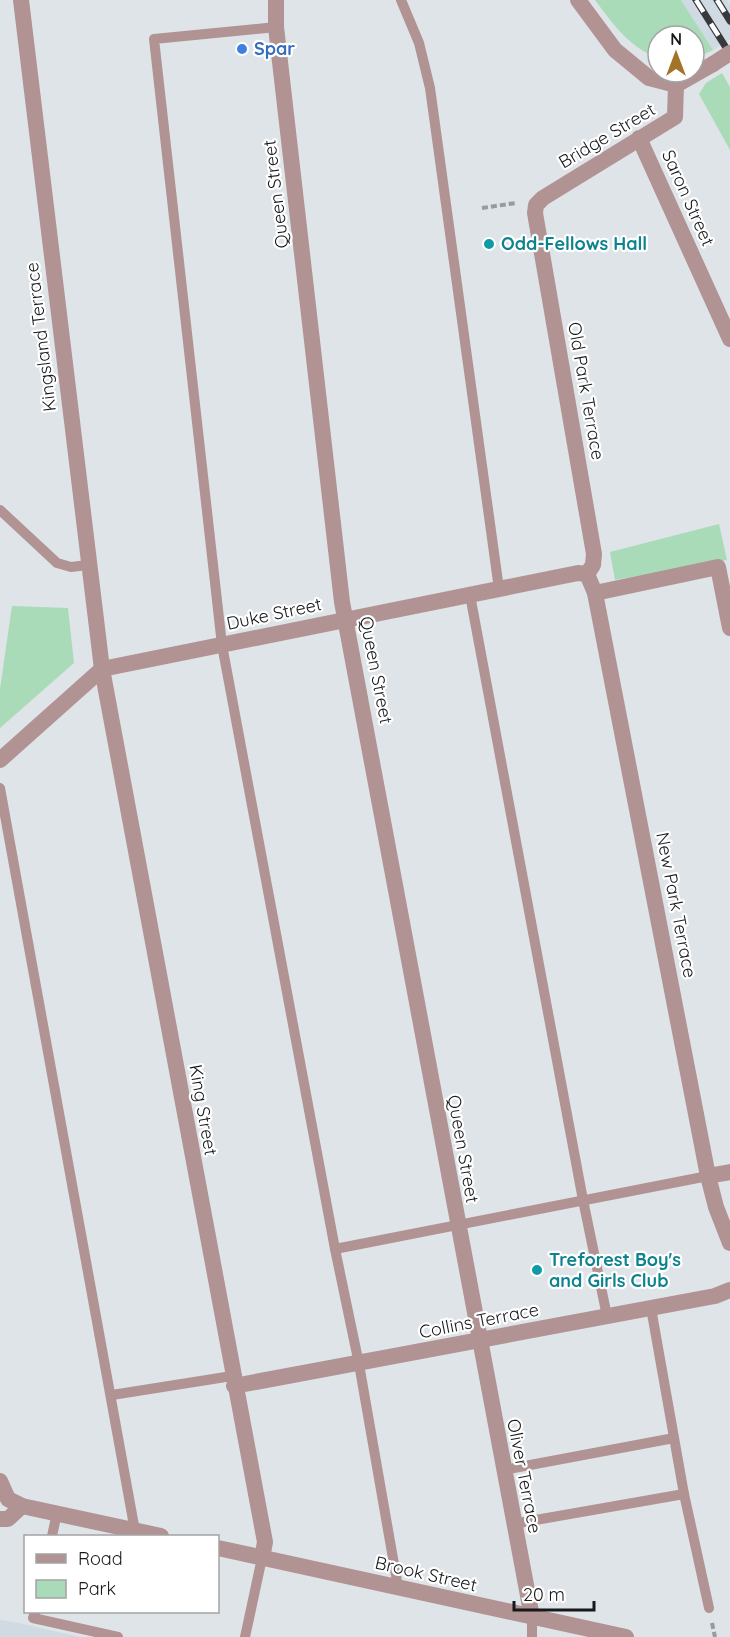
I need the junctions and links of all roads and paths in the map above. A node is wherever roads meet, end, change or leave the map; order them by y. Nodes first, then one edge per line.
1 (21, 0) edge
2 (276, 0) edge
3 (401, 0) edge
4 (578, 0) edge
5 (276, 27) junction
6 (730, 54) edge
7 (676, 85) junction
8 (639, 138) junction
9 (521, 202) dead end
10 (482, 208) dead end
11 (535, 213) joint
12 (730, 339) edge
13 (0, 510) edge
14 (88, 566) junction
15 (587, 574) junction
16 (499, 589) junction
17 (595, 593) junction
18 (470, 595) junction
19 (346, 619) junction
20 (730, 628) edge
21 (222, 645) junction
22 (102, 669) junction
23 (0, 760) edge
24 (0, 788) edge
25 (730, 1172) edge
26 (708, 1176) junction
27 (582, 1200) junction
28 (457, 1225) junction
29 (730, 1243) edge
30 (335, 1249) junction
31 (730, 1290) edge
32 (651, 1308) junction
33 (607, 1316) junction
34 (480, 1341) junction
35 (359, 1364) junction
36 (233, 1381) junction
37 (112, 1395) junction
38 (674, 1438) junction
39 (503, 1470) junction
40 (0, 1481) edge
41 (684, 1494) junction
42 (22, 1506) junction
43 (57, 1513) junction
44 (0, 1519) edge
45 (513, 1524) junction
46 (135, 1531) junction
47 (52, 1535) edge
48 (156, 1535) edge
49 (219, 1548) edge
50 (262, 1558) junction
51 (398, 1587) junction
52 (709, 1608) dead end
53 (34, 1613) edge
54 (532, 1617) junction
55 (118, 1637) edge
56 (245, 1637) edge
57 (532, 1637) edge
58 (626, 1637) edge

1 - 14 street, Kingsland Terrace
2 - 5 street, Queen Street
3 - 16 lane
4 - 7 street
5 - 19 street, Queen Street
5 - 21 lane
6 - 7 street, bridge
7 - 8 street, Bridge Street
8 - 11 street, Bridge Street
8 - 12 street, Saron Street
9 - 10 path
11 - 15 street, Old Park Terrace
13 - 14 lane
14 - 22 street, Kingsland Terrace
15 - 16 street, Duke Street
15 - 17 street, New Park Terrace
16 - 18 street, Duke Street
17 - 20 street
17 - 26 street, New Park Terrace
18 - 19 street, Duke Street
18 - 27 lane
19 - 21 street, Duke Street
19 - 28 street, Queen Street
21 - 22 street, Duke Street
21 - 30 lane
22 - 23 street
22 - 36 street, King Street
24 - 37 lane
25 - 26 street
26 - 27 lane
26 - 29 street, New Park Terrace
27 - 28 lane
27 - 33 lane
28 - 30 lane
28 - 34 street, Queen Street
30 - 35 lane
31 - 32 street, Collins Terrace
32 - 33 street, Collins Terrace
32 - 38 lane
33 - 34 street, Collins Terrace
34 - 35 street, Collins Terrace
34 - 39 street, Oliver Terrace
35 - 36 street, Collins Terrace
35 - 51 lane
36 - 37 lane
36 - 50 street, King Street
37 - 46 lane
38 - 39 lane
38 - 41 lane
39 - 45 street, Oliver Terrace
40 - 42 street
41 - 45 lane
41 - 52 lane
42 - 43 street
42 - 44 street
43 - 46 street
43 - 47 lane
45 - 54 street, Oliver Terrace
46 - 48 street
49 - 50 street, Brook Street
50 - 51 street, Brook Street
50 - 56 lane
51 - 54 street, Brook Street
53 - 55 lane
54 - 57 lane
54 - 58 street, Brook Street

